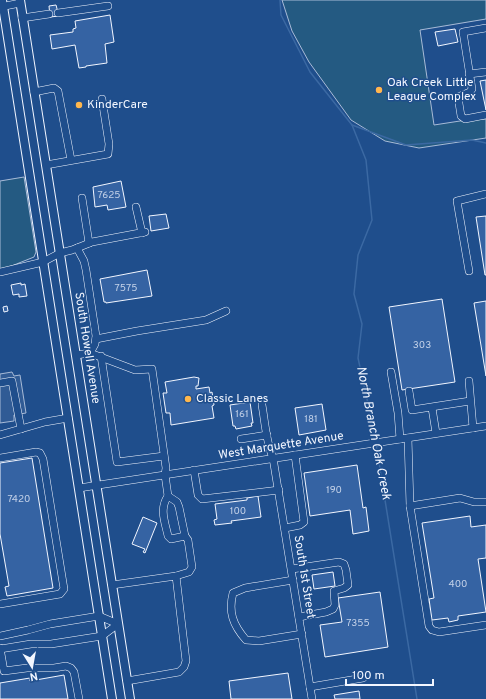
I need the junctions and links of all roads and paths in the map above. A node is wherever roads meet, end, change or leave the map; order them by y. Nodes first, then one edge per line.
1 (20, 2) edge
2 (2, 4) edge
3 (108, 6) dead end
4 (58, 13) dead end
5 (49, 14) dead end
6 (22, 18) junction
7 (486, 28) edge
8 (486, 72) edge
9 (469, 74) junction
10 (34, 92) junction
11 (102, 99) dead end
12 (486, 115) edge
13 (71, 160) junction
14 (46, 165) junction
15 (486, 194) edge
16 (82, 198) dead end
17 (136, 207) dead end
18 (89, 243) junction
19 (77, 248) junction
20 (60, 253) junction
21 (43, 262) junction
22 (0, 272) edge
23 (469, 272) dead end
24 (226, 311) dead end
25 (96, 339) junction
26 (90, 353) junction
27 (76, 356) junction
28 (101, 356) junction
29 (391, 372) dead end
30 (469, 381) dead end
31 (0, 383) edge
32 (409, 391) dead end
33 (470, 401) junction
34 (262, 405) dead end
35 (432, 408) junction
36 (68, 418) junction
37 (486, 426) edge
38 (473, 428) junction
39 (21, 429) junction
40 (436, 433) junction
41 (0, 435) edge
42 (267, 435) junction
43 (408, 438) junction
44 (241, 439) dead end
45 (400, 439) junction
46 (295, 455) junction
47 (164, 456) junction
48 (0, 458) edge
49 (274, 458) junction
50 (194, 470) junction
51 (165, 475) junction
52 (97, 485) junction
53 (79, 488) junction
54 (279, 490) junction
55 (168, 496) junction
56 (486, 502) edge
57 (410, 506) junction
58 (285, 528) junction
59 (185, 536) junction
60 (292, 569) junction
61 (176, 576) junction
62 (294, 580) junction
63 (112, 585) junction
64 (0, 604) edge
65 (99, 616) junction
66 (299, 617) junction
67 (118, 624) junction
68 (486, 625) edge
69 (302, 634) junction
70 (0, 636) edge
71 (102, 636) junction
72 (0, 649) edge
73 (2, 671) edge
74 (363, 678) dead end
75 (127, 681) junction
76 (310, 687) junction
77 (79, 699) edge
78 (112, 699) edge
79 (130, 699) edge
80 (312, 699) edge

1 - 2 street
1 - 6 main road, South Howell Avenue
2 - 21 main road
3 - 4 street
5 - 6 street
6 - 10 main road, South Howell Avenue
7 - 9 street
8 - 9 street
9 - 12 street
10 - 13 street
10 - 14 main road, South Howell Avenue
11 - 13 street
13 - 14 street
14 - 20 main road, South Howell Avenue
15 - 23 street
16 - 18 street
17 - 18 street
18 - 19 street
19 - 20 street
19 - 25 street
20 - 21 street
20 - 27 main road, South Howell Avenue
21 - 22 street
21 - 36 main road
24 - 25 street
25 - 26 street
26 - 27 street
26 - 28 street
27 - 52 main road, South Howell Avenue
28 - 47 street
28 - 47 street
29 - 45 street
30 - 33 street
31 - 39 street
32 - 35 street
33 - 35 street
33 - 38 street
34 - 42 street, South 1st Street
35 - 40 street
36 - 39 street
36 - 53 main road
37 - 38 street, West Marquette Avenue
38 - 40 street, West Marquette Avenue
39 - 41 street
40 - 43 street, West Marquette Avenue
42 - 44 street
42 - 49 street, South 1st Street
43 - 45 street, West Marquette Avenue
43 - 57 street
45 - 46 street, West Marquette Avenue
46 - 49 street, West Marquette Avenue
46 - 58 street
47 - 51 street
48 - 64 street
49 - 50 street, West Marquette Avenue
49 - 54 street, South 1st Street
50 - 51 street, West Marquette Avenue
50 - 54 street
51 - 52 street, West Marquette Avenue
51 - 55 street
52 - 53 street, West Marquette Avenue
52 - 63 main road, South Howell Avenue
53 - 65 main road
54 - 58 street, South 1st Street
55 - 59 street
55 - 59 street
56 - 57 street
57 - 68 street
58 - 60 street, South 1st Street
59 - 61 street
60 - 62 street, South 1st Street
60 - 66 street
61 - 63 street
61 - 75 street
62 - 66 street, South 1st Street
62 - 69 street
63 - 67 main road, South Howell Avenue
65 - 67 street
65 - 70 street
65 - 71 main road
66 - 69 street, South 1st Street
67 - 71 street
67 - 75 main road, South Howell Avenue
69 - 76 street, South 1st Street
71 - 72 street
71 - 78 main road
72 - 73 street
73 - 77 street
74 - 76 street
75 - 79 main road, South Howell Avenue
76 - 80 street, South 1st Street

